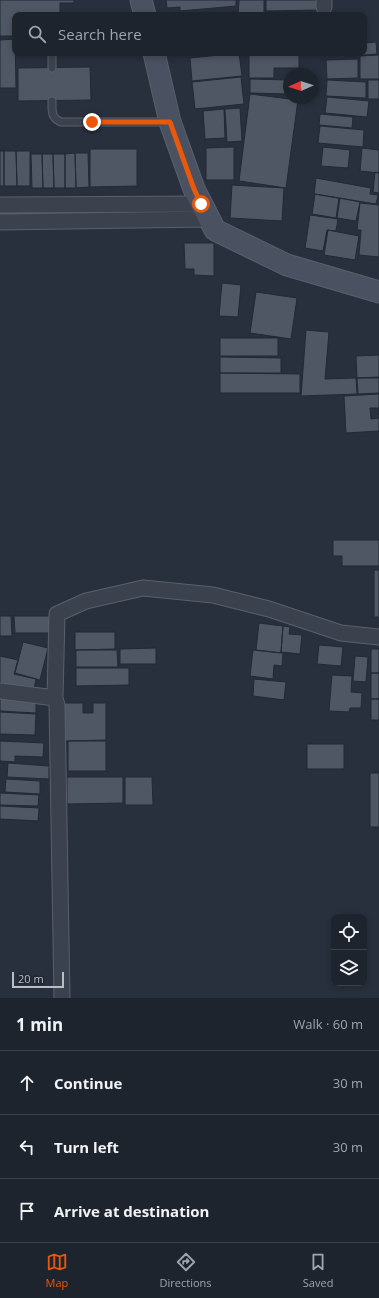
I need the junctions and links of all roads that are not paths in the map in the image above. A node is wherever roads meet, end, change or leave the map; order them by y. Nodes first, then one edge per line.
1 (141, 0) edge
2 (144, 12) edge
3 (52, 56) edge
4 (155, 56) edge
5 (52, 68) dead end
6 (52, 101) dead end
7 (170, 122) junction
8 (0, 205) edge
9 (205, 211) junction
10 (0, 222) edge
11 (379, 292) edge
12 (379, 637) edge
13 (0, 691) edge
14 (55, 698) junction
15 (62, 998) edge

1 - 2 main road
3 - 5 lane
4 - 7 main road
6 - 7 lane
7 - 9 main road
8 - 9 street
9 - 10 street
9 - 11 main road
12 - 14 street
13 - 14 street
14 - 15 street

